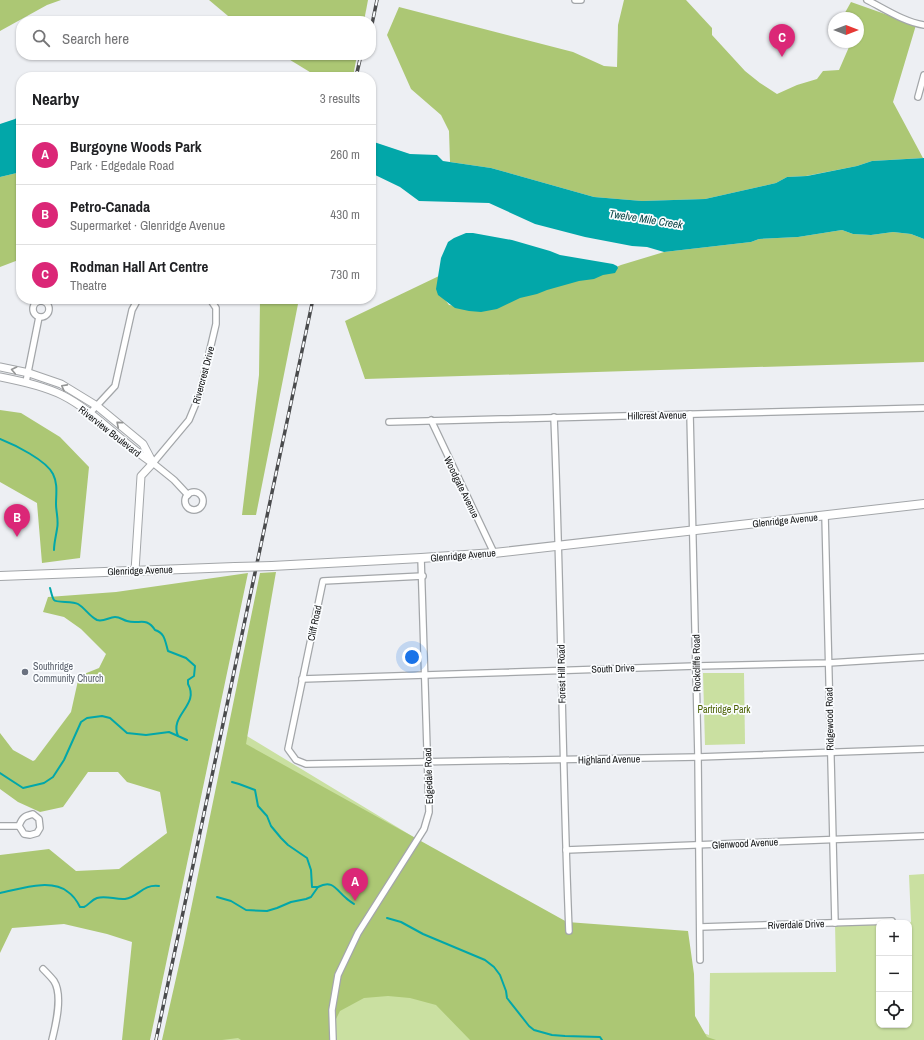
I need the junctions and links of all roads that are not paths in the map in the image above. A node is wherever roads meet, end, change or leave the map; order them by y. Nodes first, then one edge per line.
1 (575, 0) edge
2 (581, 0) edge
3 (867, 0) edge
4 (924, 25) edge
5 (924, 75) edge
6 (918, 97) dead end
7 (135, 304) edge
8 (213, 304) edge
9 (39, 317) dead end
10 (0, 367) edge
11 (29, 373) junction
12 (0, 376) edge
13 (26, 382) junction
14 (97, 406) junction
15 (924, 408) edge
16 (90, 413) junction
17 (690, 414) junction
18 (554, 417) junction
19 (431, 420) junction
20 (389, 422) dead end
21 (153, 463) junction
22 (188, 495) dead end
23 (924, 504) edge
24 (825, 515) junction
25 (692, 530) junction
26 (559, 546) junction
27 (494, 553) junction
28 (421, 558) junction
29 (135, 571) junction
30 (0, 576) edge
31 (423, 576) junction
32 (924, 657) edge
33 (828, 663) junction
34 (696, 666) junction
35 (561, 670) junction
36 (426, 675) junction
37 (302, 679) junction
38 (924, 749) edge
39 (830, 752) junction
40 (698, 757) junction
41 (296, 760) joint
42 (564, 760) junction
43 (428, 762) junction
44 (0, 826) edge
45 (19, 826) dead end
46 (924, 836) edge
47 (833, 839) junction
48 (699, 844) junction
49 (566, 850) junction
50 (876, 922) edge
51 (835, 923) junction
52 (700, 927) junction
53 (569, 931) dead end
54 (700, 960) dead end
55 (43, 969) dead end
56 (52, 1040) edge
57 (332, 1040) edge

1 - 2 street
3 - 4 street
5 - 6 street
7 - 14 street
8 - 21 street, Rivercrest Drive
9 - 11 street
11 -> 10 street, Riverview Boulevard
11 - 13 street
14 -> 11 street, Riverview Boulevard
12 - 13 street, Riverview Boulevard
13 - 16 street, Riverview Boulevard
14 - 16 street
21 -> 14 street, Riverview Boulevard
15 - 17 street, Hillcrest Avenue
16 - 21 street, Riverview Boulevard
17 - 18 street, Hillcrest Avenue
17 - 25 street, Rockcliffe Road
18 - 19 street, Hillcrest Avenue
18 - 26 street, Forest Hill Road
19 - 20 street, Hillcrest Avenue
19 - 27 street, Woodgate Avenue
21 - 22 street
21 - 29 street, Riverview Boulevard
23 - 24 main road, Glenridge Avenue
24 - 25 main road, Glenridge Avenue
24 - 33 street, Ridgewood Road
25 - 26 main road, Glenridge Avenue
25 - 34 street, Rockcliffe Road
26 - 27 main road, Glenridge Avenue
26 - 35 street, Forest Hill Road
27 - 28 main road, Glenridge Avenue
28 - 29 main road, Glenridge Avenue, bridge
28 - 31 street, Edgedale Road
29 - 30 main road, Glenridge Avenue
31 - 36 street, Edgedale Road
31 - 37 street, Cliff Road
32 - 33 street, South Drive
33 - 34 street, South Drive
33 - 39 street, Ridgewood Road
34 - 35 street, South Drive
34 - 40 street, Rockcliffe Road
35 - 36 street, South Drive
35 - 42 street, Forest Hill Road
36 - 37 street, South Drive
36 - 43 street, Edgedale Road
37 - 41 street, Cliff Road
38 - 39 street, Highland Avenue
39 - 40 street, Highland Avenue
39 - 47 street, Ridgewood Road
40 - 42 street, Highland Avenue
40 - 48 street, Rockcliffe Road
41 - 43 street, Highland Avenue
42 - 43 street, Highland Avenue
42 - 49 street, Forest Hill Road
43 - 57 street, Edgedale Road
44 - 45 street
46 - 47 street, Glenwood Avenue
47 - 48 street, Glenwood Avenue
47 - 51 street, Ridgewood Road
48 - 49 street, Glenwood Avenue
48 - 52 street, Rockcliffe Road
49 - 53 street, Forest Hill Road
50 - 51 street, Riverdale Drive
51 - 52 street, Riverdale Drive
52 - 54 street, Rockcliffe Road
55 - 56 street

